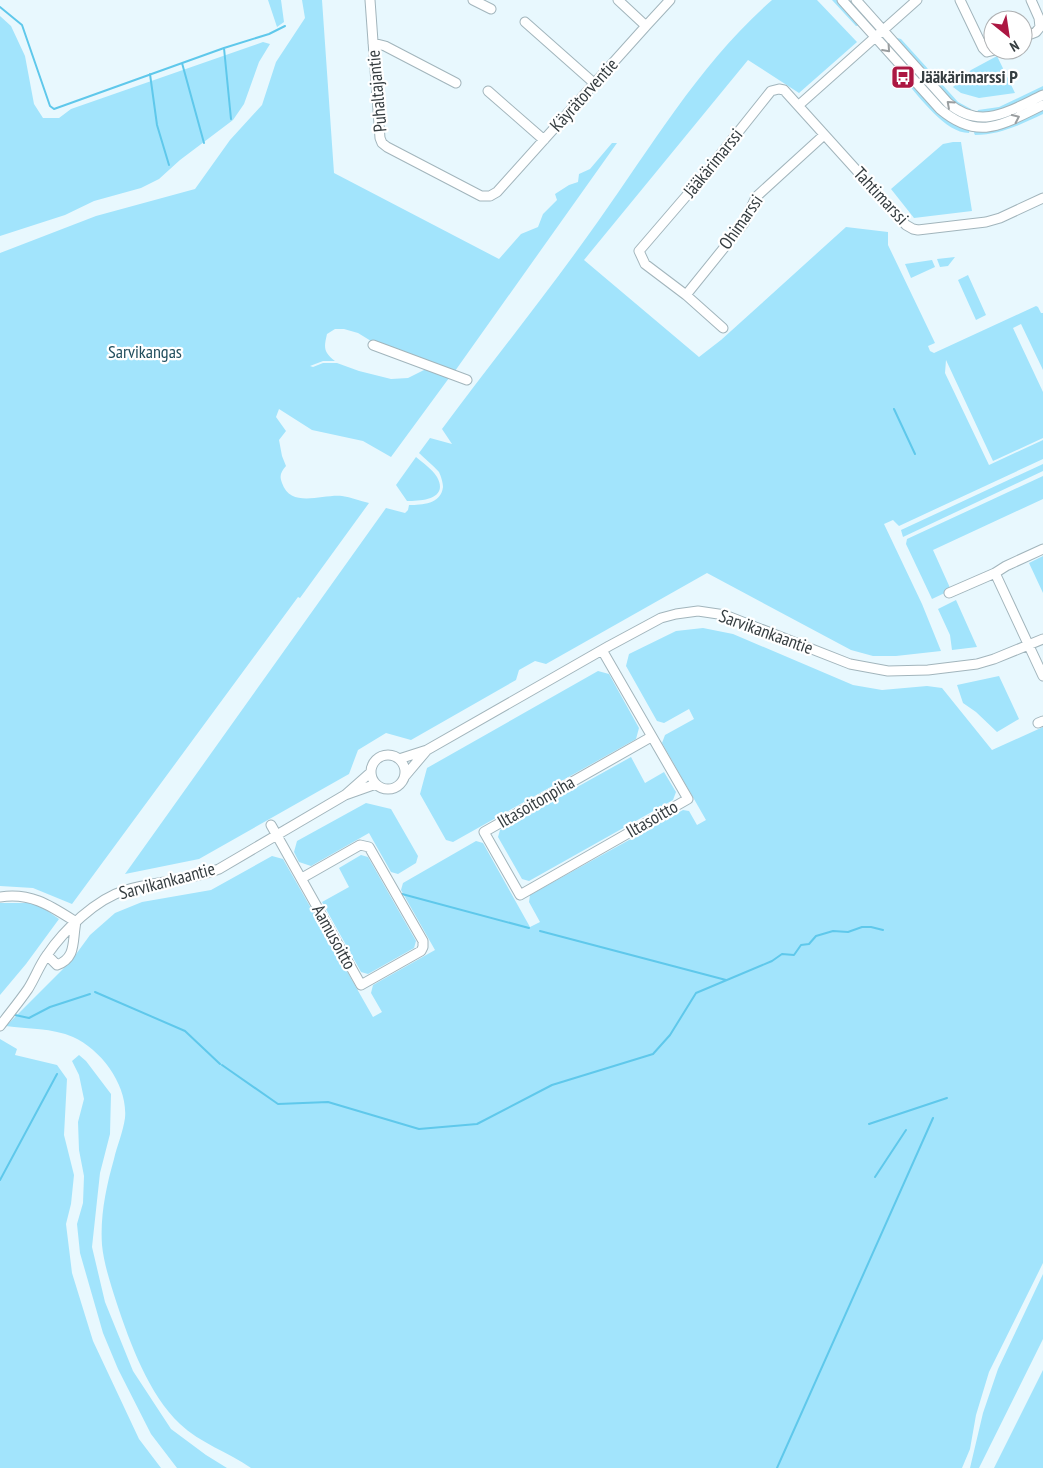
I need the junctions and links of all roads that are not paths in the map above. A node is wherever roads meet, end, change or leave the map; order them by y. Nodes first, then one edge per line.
1 (370, 0) edge
2 (474, 0) edge
3 (618, 0) edge
4 (670, 0) edge
5 (842, 0) edge
6 (856, 0) edge
7 (917, 0) edge
8 (960, 0) edge
9 (1031, 0) edge
10 (491, 9) dead end
11 (525, 22) dead end
12 (646, 26) junction
13 (883, 30) junction
14 (1033, 33) edge
15 (875, 37) junction
16 (373, 43) junction
17 (983, 49) edge
18 (456, 83) dead end
19 (594, 84) junction
20 (488, 91) dead end
21 (1043, 95) edge
22 (799, 105) junction
23 (1043, 105) edge
24 (824, 135) junction
25 (544, 140) junction
26 (497, 192) joint
27 (1043, 198) edge
28 (686, 295) junction
29 (723, 328) dead end
30 (373, 345) dead end
31 (467, 380) dead end
32 (1043, 549) edge
33 (995, 573) junction
34 (949, 593) dead end
35 (1043, 639) edge
36 (1029, 646) junction
37 (602, 650) junction
38 (1043, 676) edge
39 (651, 737) junction
40 (427, 750) junction
41 (399, 759) junction
42 (371, 772) junction
43 (404, 776) junction
44 (376, 784) junction
45 (344, 795) junction
46 (271, 825) dead end
47 (277, 835) junction
48 (302, 878) junction
49 (520, 895) joint
50 (0, 897) edge
51 (76, 922) junction
52 (47, 955) junction
53 (0, 1026) edge

1 - 16 street, Puhaltajantie
2 - 10 street
3 - 12 street
4 - 12 street, Käyrätorventie
5 - 15 street
6 - 13 street
7 - 13 street
8 - 17 street
9 - 14 street
11 - 19 street
12 - 19 street, Käyrätorventie
13 - 15 street
21 -> 13 street
15 - 22 street
15 -> 23 street
16 - 18 street
16 - 26 street, Puhaltajantie
19 - 25 street, Käyrätorventie
20 - 25 street
22 - 24 street, Tahtimarssi
22 - 28 street, Jääkärimarssi
24 - 27 street, Tahtimarssi
24 - 28 street, Ohimarssi
25 - 26 street, Käyrätorventie
28 - 29 street, Jääkärimarssi
30 - 31 street
32 - 33 street
33 - 34 street
33 - 36 street
35 - 36 street, Sarvikankaantie
36 - 37 street, Sarvikankaantie
36 - 38 street
37 - 39 street, Iltasoitto
37 - 40 street, Sarvikankaantie
39 - 49 street, Iltasoitonpiha
39 - 49 street, Iltasoitto
40 - 41 street, Sarvikankaantie
40 - 43 street, Sarvikankaantie
41 - 42 street, Sarvikankaantie
41 - 43 street
42 - 44 street
42 - 45 street, Sarvikankaantie
43 - 44 street, Sarvikankaantie
44 - 45 street, Sarvikankaantie
45 - 47 street, Sarvikankaantie
46 - 47 street, Aamusoitto
47 - 48 street, Aamusoitto
47 - 51 street, Sarvikankaantie
48 - 48 street, Aamusoitto
50 - 51 street
51 - 52 street, Sarvikankaantie
51 - 52 street
52 - 53 street, Sarvikankaantie

